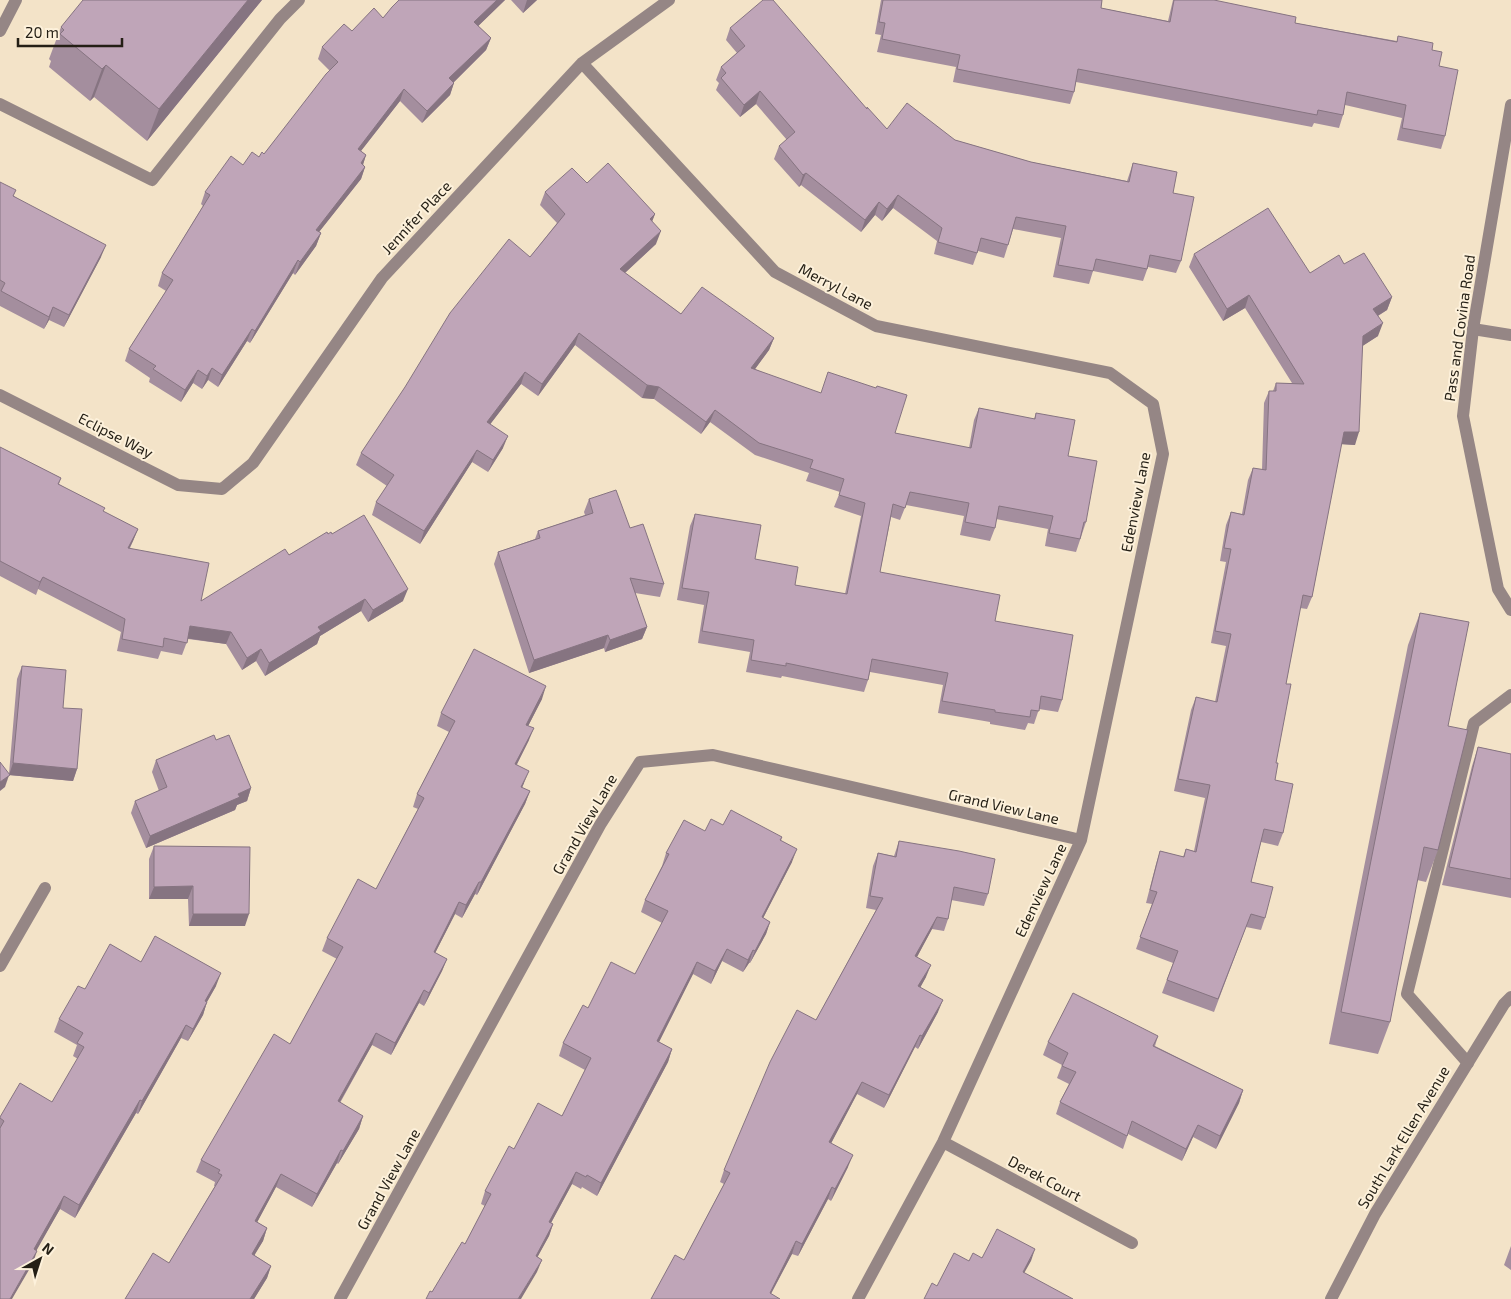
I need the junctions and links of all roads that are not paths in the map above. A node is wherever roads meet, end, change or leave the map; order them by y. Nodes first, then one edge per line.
1 (16, 0) edge
2 (299, 0) edge
3 (670, 0) edge
4 (0, 31) edge
5 (582, 62) junction
6 (0, 104) edge
7 (1511, 105) edge
8 (1473, 329) junction
9 (1511, 335) edge
10 (0, 394) edge
11 (1153, 404) joint
12 (222, 489) joint
13 (1511, 610) edge
14 (1511, 695) edge
15 (1081, 840) junction
16 (45, 888) dead end
17 (0, 966) edge
18 (1511, 997) edge
19 (1468, 1063) junction
20 (943, 1142) junction
21 (1132, 1243) dead end
22 (340, 1299) edge
23 (858, 1299) edge
24 (1331, 1299) edge

1 - 4 street
2 - 6 street
3 - 5 street, Jennifer Place
5 - 11 street, Merryl Lane
5 - 12 street, Jennifer Place
7 - 8 street, Pass and Covina Road
8 - 9 street
8 - 13 street, Pass and Covina Road
10 - 12 street, Eclipse Way
11 - 15 street, Edenview Lane
14 - 19 street
15 - 20 street, Edenview Lane
15 - 22 street, Grand View Lane
16 - 17 street
18 - 19 street, South Lark Ellen Avenue
19 - 24 street, South Lark Ellen Avenue
20 - 21 street, Derek Court
20 - 23 street, Edenview Lane

